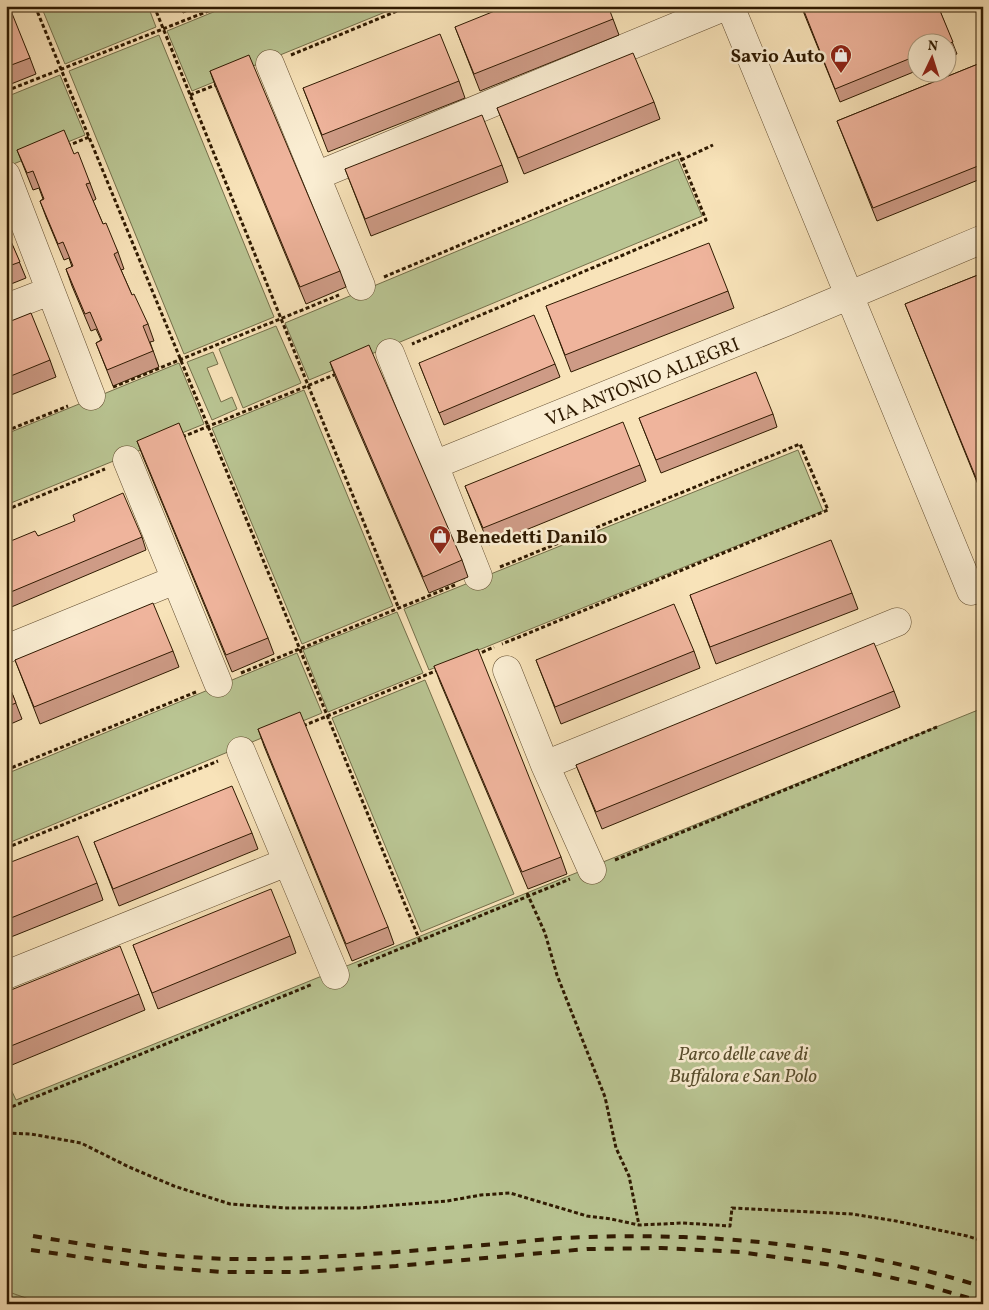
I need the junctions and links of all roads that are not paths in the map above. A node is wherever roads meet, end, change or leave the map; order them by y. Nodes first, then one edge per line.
1 (726, 6) edge
2 (730, 6) edge
3 (270, 64) road end
4 (6, 175) edge
5 (316, 176) junction
6 (983, 239) edge
7 (361, 286) road end
8 (50, 290) junction
9 (849, 295) junction
10 (6, 308) edge
11 (390, 353) road end
12 (91, 396) road end
13 (127, 460) road end
14 (434, 465) junction
15 (478, 576) road end
16 (175, 580) junction
17 (971, 591) dead end
18 (897, 622) dead end
19 (6, 649) edge
20 (507, 670) dead end
21 (218, 683) road end
22 (240, 751) road end
23 (545, 766) junction
24 (287, 862) junction
25 (592, 870) road end
26 (6, 975) edge
27 (336, 975) road end

1 - 5 street
2 - 9 street
3 - 5 street
4 - 8 street
5 - 7 street
6 - 9 street, VIA ANTONIO ALLEGRI
8 - 10 street
8 - 12 street
9 - 14 street, VIA ANTONIO ALLEGRI
9 - 17 street
11 - 14 street
13 - 16 street
14 - 15 street
16 - 19 street
16 - 21 street
18 - 23 street
20 - 23 street
22 - 24 street
23 - 25 street
24 - 26 street
24 - 27 street

